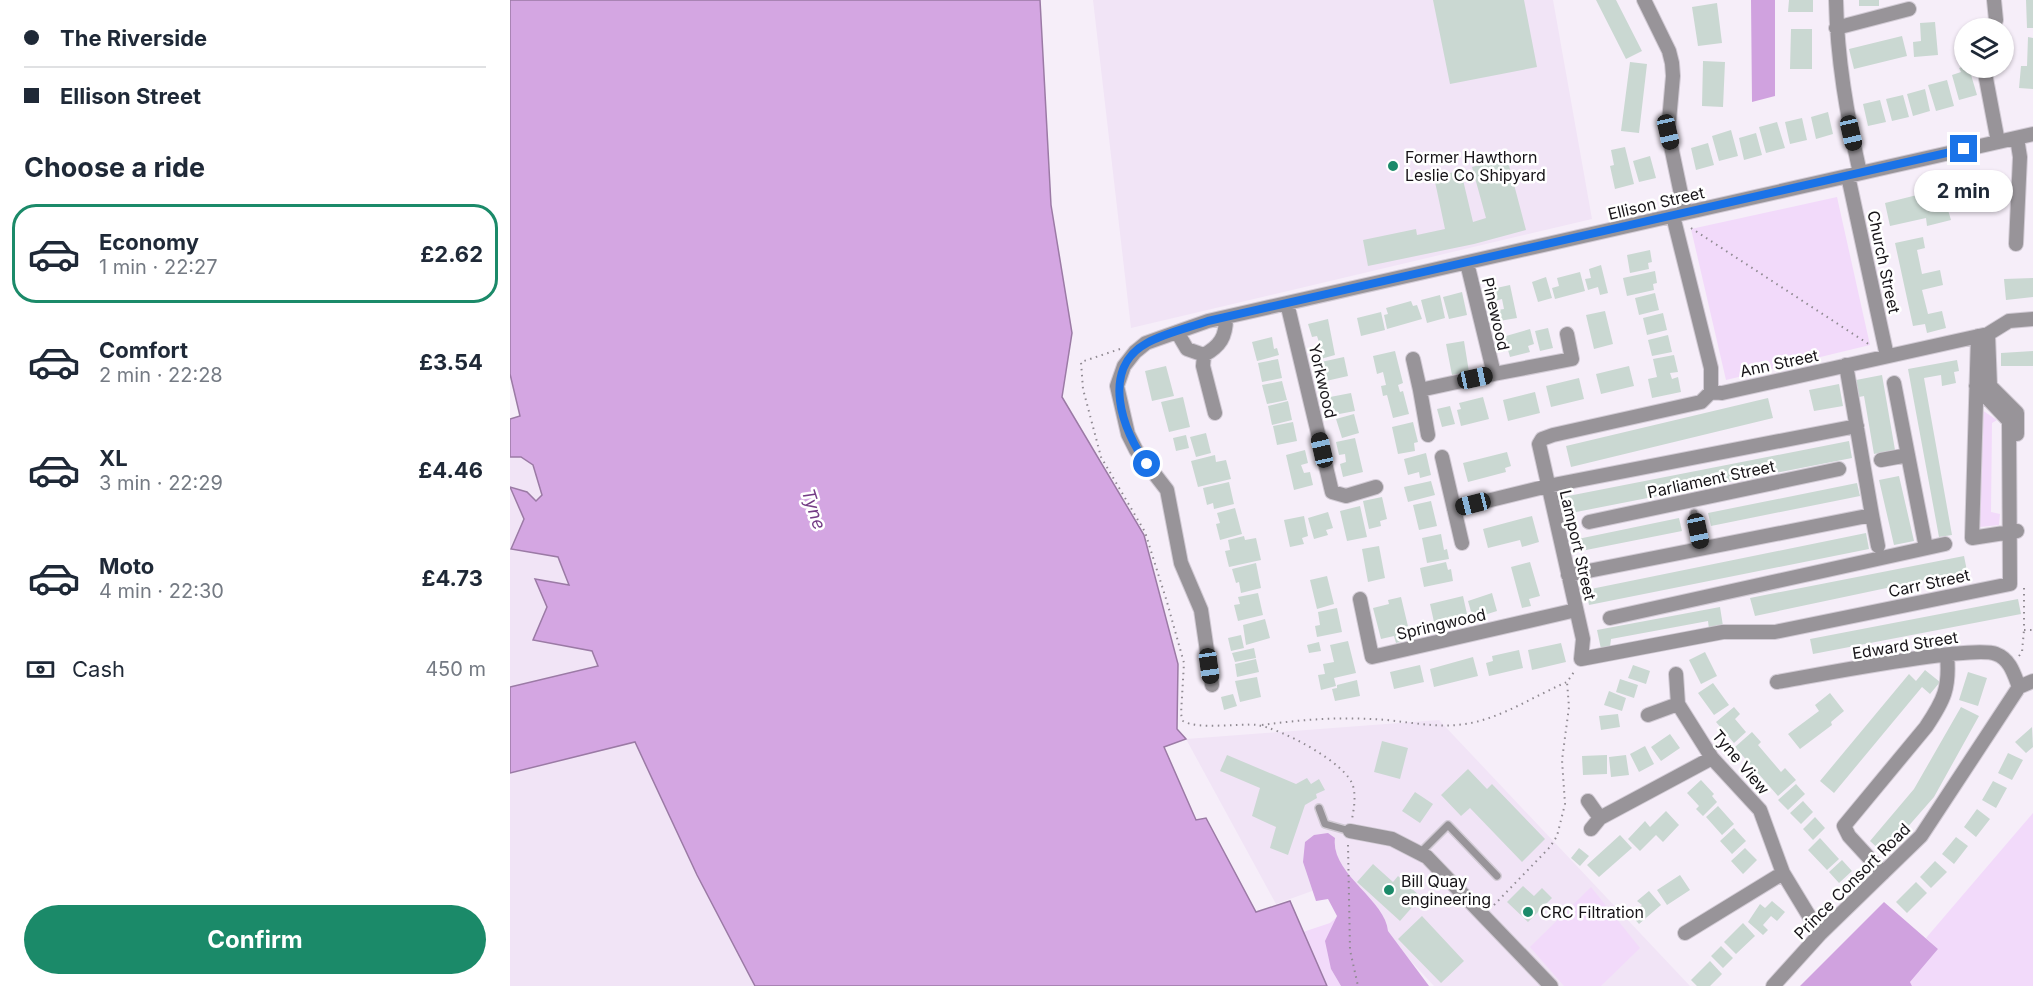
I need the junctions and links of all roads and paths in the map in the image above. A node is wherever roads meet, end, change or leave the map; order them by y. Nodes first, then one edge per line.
1 (1644, 0) edge
2 (1836, 0) edge
3 (1994, 0) edge
4 (1909, 9) dead end
5 (1996, 18) edge
6 (1836, 28) junction
7 (1986, 78) edge
8 (2033, 135) edge
9 (2017, 138) junction
10 (1998, 142) junction
11 (2026, 157) edge
12 (1854, 174) junction
13 (1679, 214) junction
14 (2016, 244) dead end
15 (1467, 262) junction
16 (1287, 303) junction
17 (1226, 318) junction
18 (2033, 319) edge
19 (1177, 332) junction
20 (1567, 334) dead end
21 (1983, 335) junction
22 (1204, 355) junction
23 (1887, 356) junction
24 (1413, 359) dead end
25 (1846, 365) junction
26 (1494, 374) junction
27 (1894, 383) dead end
28 (1976, 386) junction
29 (1420, 390) junction
30 (1712, 392) junction
31 (1215, 413) dead end
32 (1857, 426) junction
33 (1428, 435) dead end
34 (1542, 439) joint
35 (1908, 455) junction
36 (1442, 457) dead end
37 (1881, 460) dead end
38 (1839, 469) dead end
39 (1548, 486) junction
40 (1376, 487) dead end
41 (1454, 509) junction
42 (1694, 513) dead end
43 (1872, 515) junction
44 (1589, 522) dead end
45 (2009, 532) junction
46 (1462, 543) dead end
47 (1945, 544) dead end
48 (1878, 546) dead end
49 (1926, 548) junction
50 (1701, 549) junction
51 (1568, 575) junction
52 (2010, 584) junction
53 (1360, 598) dead end
54 (1576, 610) junction
55 (1610, 618) dead end
56 (2024, 630) junction
57 (2033, 630) edge
58 (1947, 655) junction
59 (1581, 659) junction
60 (2010, 664) junction
61 (1676, 674) dead end
62 (2033, 681) edge
63 (1567, 682) junction
64 (1778, 682) dead end
65 (1212, 685) dead end
66 (2019, 687) junction
67 (1678, 704) junction
68 (1648, 715) dead end
69 (1259, 725) dead end
70 (1712, 758) junction
71 (1588, 801) dead end
72 (1319, 808) dead end
73 (1600, 818) junction
74 (1591, 829) dead end
75 (1350, 831) joint
76 (1420, 853) junction
77 (1783, 873) junction
78 (1883, 873) junction
79 (1497, 876) dead end
80 (1483, 915) junction
81 (1685, 933) dead end
82 (1820, 934) junction
83 (1551, 986) edge
84 (1773, 986) edge

1 - 13 street
2 - 6 street, Church Street
3 - 5 street
4 - 6 street
6 - 12 street, Church Street
7 - 10 street
8 - 9 street, Ellison Street
9 - 10 street, Ellison Street
9 - 11 street
10 - 12 street, Ellison Street
11 - 14 street
12 - 13 street, Ellison Street
12 - 23 street, Church Street
13 - 15 street, Ellison Street
13 - 23 path
13 - 30 street
15 - 16 street, Ellison Street
15 - 26 street, Pinewood
16 - 17 street, Ellison Street
16 - 40 street, Yorkwood
17 - 19 street, Ellison Street
17 - 22 street
18 - 21 street, Ann Street
19 - 22 street
19 - 65 street, Ellison Street
20 - 26 street, Pinewood
21 - 23 street, Ann Street
21 - 28 street
21 - 45 street
22 - 31 street
23 - 25 street, Ann Street
24 - 29 street
25 - 30 street, Ann Street
25 - 32 street
26 - 29 street, Pinewood
27 - 35 street
28 - 45 street
28 - 45 street
29 - 33 street
30 - 34 street, Ann Street
32 - 39 street
32 - 43 street
34 - 39 street, Lamport Street
35 - 37 street
35 - 49 street
36 - 41 street
38 - 44 street, Parliament Street
39 - 41 street
39 - 51 street, Lamport Street
41 - 46 street
42 - 50 lane
43 - 48 street
43 - 50 street
45 - 52 street
47 - 49 street
49 - 55 street
50 - 51 street
51 - 54 street, Lamport Street
52 - 56 path
52 - 59 street, Carr Street
53 - 54 street, Springwood
54 - 59 street, Lamport Street
56 - 57 path
56 - 60 path
58 - 60 street, Edward Street
58 - 64 street, Edward Street
58 - 78 street
59 - 63 path
60 - 66 street
61 - 67 street, Tyne View
62 - 66 street
63 - 69 path
63 - 80 path
66 - 78 street, Prince Consort Road
67 - 68 street
67 - 70 street, Tyne View
70 - 73 street
70 - 77 street, Tyne View
71 - 73 street
72 - 75 lane
73 - 74 street
75 - 76 street
76 - 79 lane
76 - 80 street
77 - 81 street
77 - 82 street, Tyne View
78 - 82 street, Prince Consort Road
80 - 83 street
82 - 84 street, Prince Consort Road

